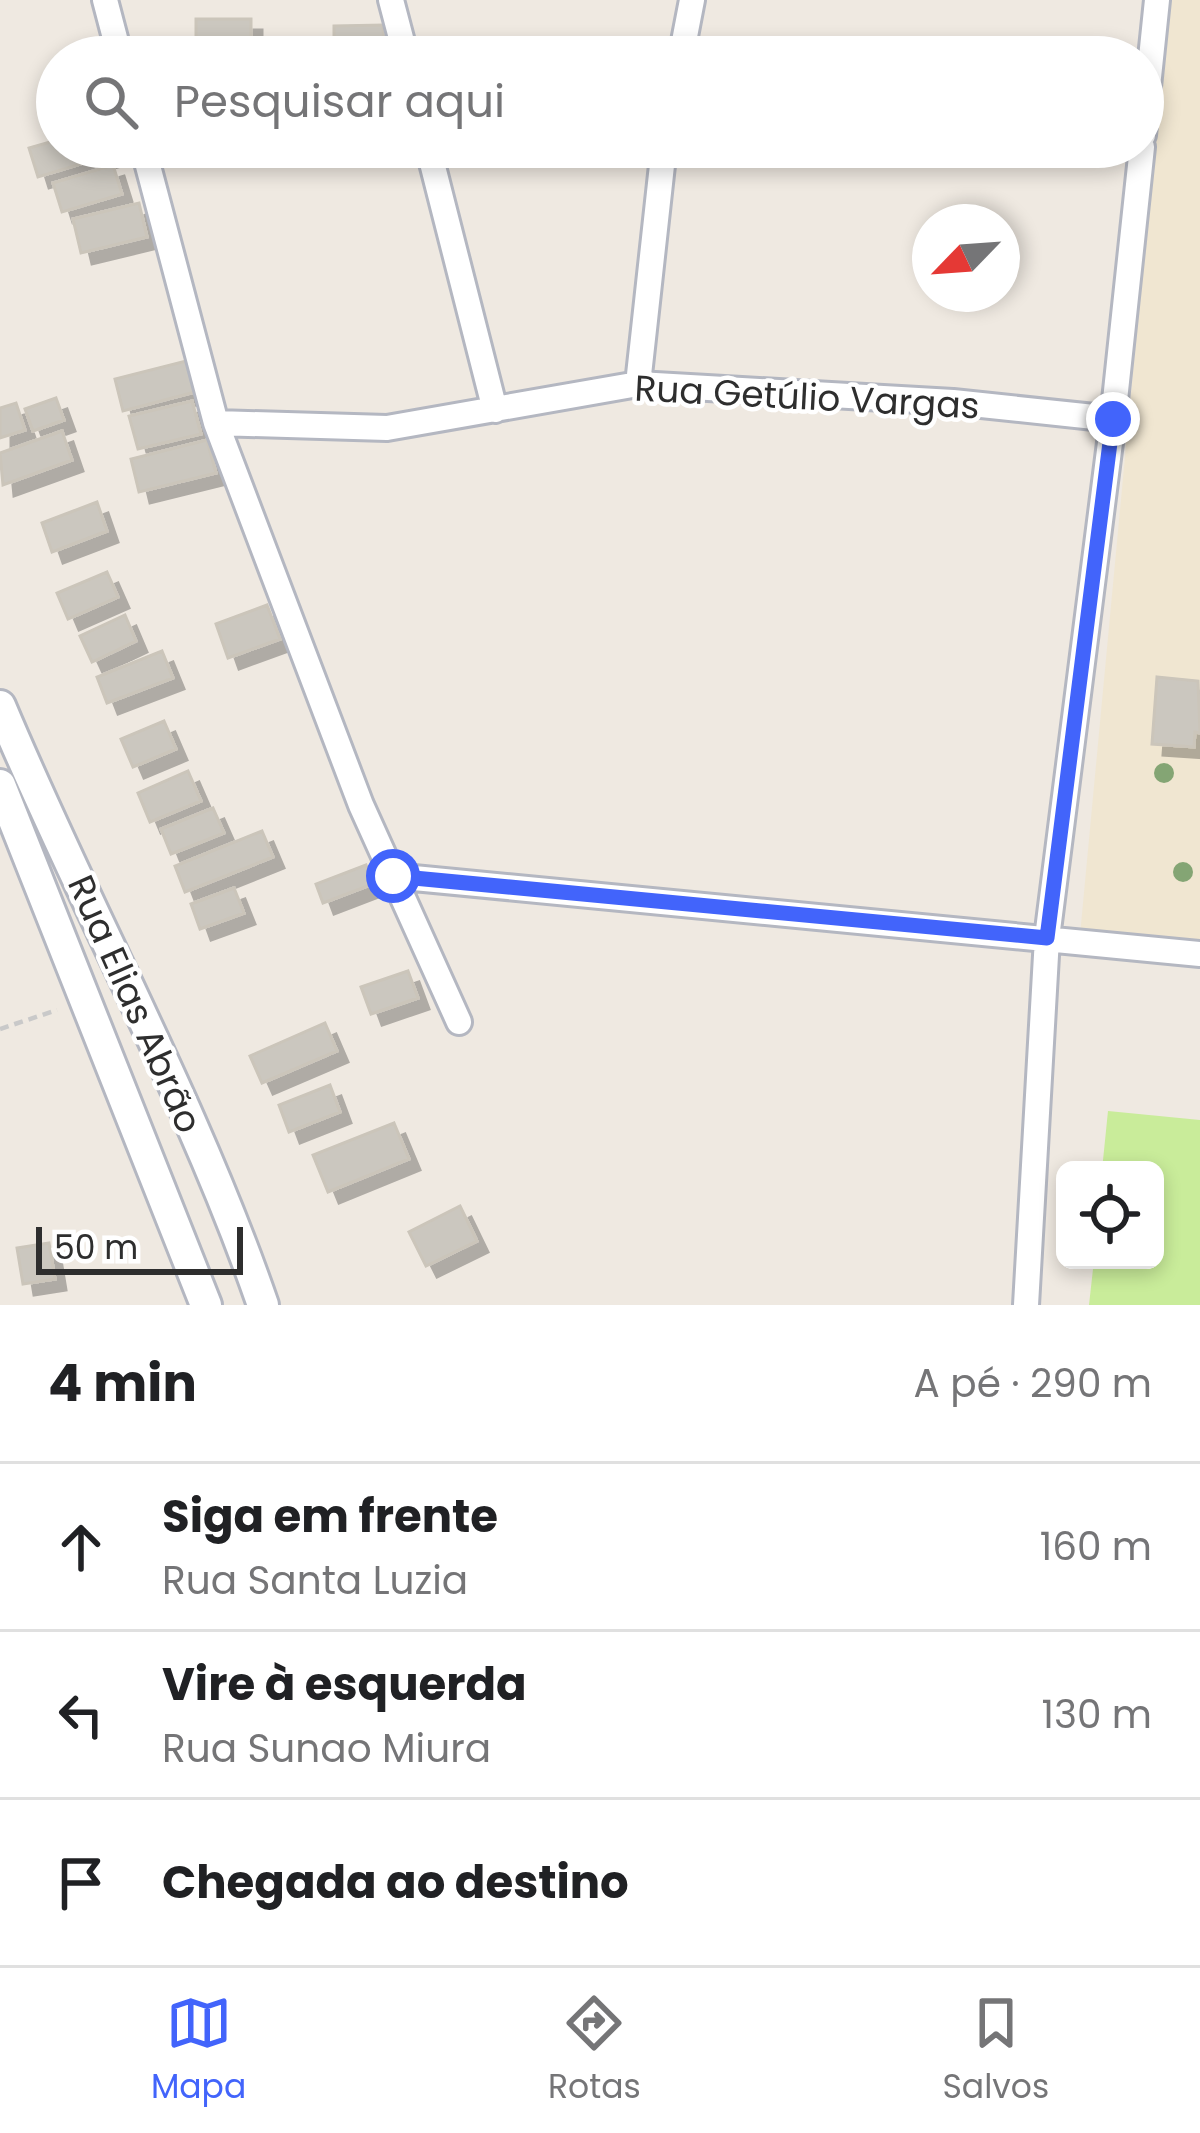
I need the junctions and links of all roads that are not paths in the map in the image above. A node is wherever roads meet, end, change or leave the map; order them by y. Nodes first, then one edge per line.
1 (105, 0) edge
2 (391, 0) edge
3 (692, 0) edge
4 (1157, 0) edge
5 (114, 36) edge
6 (400, 36) edge
7 (685, 36) edge
8 (1153, 36) edge
9 (148, 168) edge
10 (433, 168) edge
11 (662, 168) edge
12 (1140, 168) edge
13 (638, 385) junction
14 (495, 410) junction
15 (1113, 419) junction
16 (215, 423) junction
17 (0, 706) edge
18 (9, 790) edge
19 (393, 876) junction
20 (1047, 938) junction
21 (1200, 954) edge
22 (128, 982) junction
23 (86, 1000) junction
24 (459, 1022) dead end
25 (206, 1305) edge
26 (263, 1305) edge
27 (1026, 1305) edge

1 - 5 street
2 - 6 street
3 - 7 street
4 - 8 street
9 - 16 street
10 - 14 street
11 - 13 street
12 - 15 street
13 - 14 street, Rua Getúlio Vargas
13 - 15 street, Rua Getúlio Vargas
14 - 16 street, Rua Getúlio Vargas
15 - 20 street
16 - 19 street
17 - 18 street, Rua Elias Abrão
18 - 22 street, Rua Elias Abrão
18 - 23 street
19 - 20 street
19 - 24 street
20 - 21 street
20 - 27 street
22 - 23 street
22 - 26 street, Rua Elias Abrão
23 - 25 street

